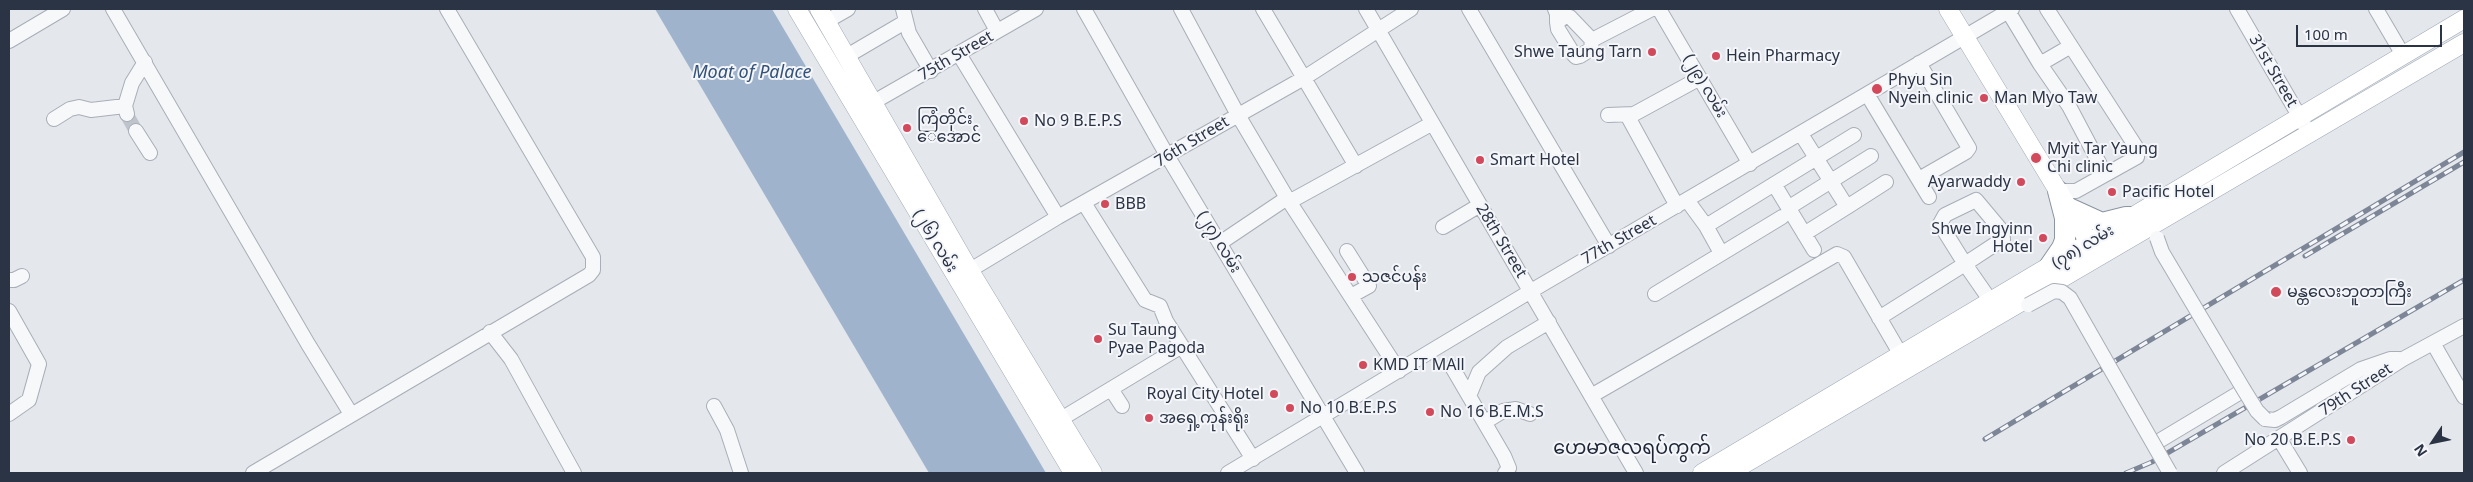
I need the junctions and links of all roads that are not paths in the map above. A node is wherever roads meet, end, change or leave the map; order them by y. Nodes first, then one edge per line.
1 (63, 9) edge
2 (113, 9) edge
3 (447, 9) edge
4 (797, 9) edge
5 (848, 9) edge
6 (984, 9) edge
7 (1036, 9) edge
8 (1084, 9) edge
9 (1181, 9) edge
10 (1263, 9) edge
11 (1366, 9) edge
12 (1411, 9) edge
13 (1469, 9) edge
14 (1652, 9) edge
15 (1660, 9) edge
16 (1948, 9) edge
17 (2047, 9) edge
18 (2237, 9) edge
19 (2376, 9) edge
20 (2010, 10) edge
21 (823, 15) edge
22 (904, 15) edge
23 (1556, 16) edge
24 (2464, 19) edge
25 (1378, 30) junction
26 (997, 31) junction
27 (1964, 36) junction
28 (1592, 40) junction
29 (9, 41) edge
30 (2464, 43) edge
31 (2071, 46) junction
32 (959, 54) junction
33 (2403, 54) junction
34 (847, 56) junction
35 (145, 62) junction
36 (1920, 63) junction
37 (2040, 64) junction
38 (931, 71) junction
39 (1304, 78) junction
40 (1700, 78) junction
41 (1867, 94) junction
42 (875, 103) junction
43 (858, 111) junction
44 (1238, 115) junction
45 (1608, 115) dead end
46 (1627, 115) junction
47 (54, 120) dead end
48 (1431, 124) junction
49 (2305, 126) junction
50 (136, 131) tunnel mouth
51 (1801, 134) junction
52 (1854, 134) dead end
53 (150, 153) dead end
54 (1871, 156) dead end
55 (1168, 157) junction
56 (1818, 158) junction
57 (1750, 164) junction
58 (1356, 166) junction
59 (2105, 174) junction
60 (1919, 179) junction
61 (1831, 181) junction
62 (2228, 181) junction
63 (1886, 182) dead end
64 (1774, 184) junction
65 (2058, 191) junction
66 (1929, 197) dead end
67 (1288, 200) junction
68 (1084, 203) junction
69 (1682, 203) junction
70 (1480, 205) junction
71 (1847, 207) junction
72 (2069, 208) junction
73 (1785, 212) junction
74 (1058, 217) junction
75 (2133, 217) junction
76 (1706, 226) junction
77 (1443, 227) dead end
78 (1804, 234) junction
79 (1220, 243) junction
80 (1609, 246) junction
81 (1814, 250) dead end
82 (2094, 250) junction
83 (1347, 251) dead end
84 (1721, 253) junction
85 (1965, 264) junction
86 (2049, 267) junction
87 (964, 275) junction
88 (1531, 291) junction
89 (1655, 294) dead end
90 (1351, 296) junction
91 (1990, 300) junction
92 (9, 311) edge
93 (1880, 318) junction
94 (1549, 322) junction
95 (2464, 326) edge
96 (490, 332) junction
97 (1966, 334) junction
98 (2433, 344) junction
99 (1182, 346) junction
100 (1901, 355) junction
101 (2403, 359) junction
102 (1452, 367) dead end
103 (1399, 371) junction
104 (1111, 389) junction
105 (2244, 390) junction
106 (1468, 396) junction
107 (1591, 396) junction
108 (2464, 397) edge
109 (714, 406) dead end
110 (1122, 406) dead end
111 (9, 414) edge
112 (351, 414) junction
113 (1530, 414) dead end
114 (1323, 418) junction
115 (1061, 419) junction
116 (1485, 422) junction
117 (2280, 440) junction
118 (2154, 444) junction
119 (1253, 458) junction
120 (1511, 472) edge
121 (253, 473) edge
122 (574, 473) edge
123 (741, 473) edge
124 (1072, 473) edge
125 (1093, 473) edge
126 (1228, 473) edge
127 (1357, 473) edge
128 (1636, 473) edge
129 (1702, 473) edge
130 (1729, 473) edge
131 (2170, 473) edge
132 (2224, 473) edge
133 (2300, 473) edge

1 - 29 street
2 - 35 street
3 - 96 street
4 - 43 main road, (၂၆) လမ်း
5 - 21 street
6 - 26 street
7 - 26 street, 75th Street
8 - 55 street, (၂၇) လမ်း
9 - 44 street
10 - 39 street
11 - 25 street, 28th Street
12 - 25 street, 76th Street
13 - 80 street
14 - 28 street
15 - 40 street, (၂၉) လမ်း
16 - 27 main road
17 - 31 street
18 - 49 street, 31st Street
19 - 33 street
20 - 27 street, 77th Street
20 - 37 street
21 - 34 main road, (၂၆) လမ်း
22 - 34 street
22 - 38 street
23 - 28 street
23 - 28 street
24 - 33 main road, (၇၈) လမ်း
25 - 39 street, 76th Street
25 - 48 street, 28th Street
26 - 32 street, 75th Street
27 - 36 street, 77th Street
27 - 65 main road
30 - 49 main road, (၇၈) လမ်း
31 - 37 street
31 - 59 street
32 - 38 street, 75th Street
32 - 74 street
33 - 49 main road, (၇၈) လမ်း
34 - 42 main road, (၂၆) လမ်း
35 - 47 street
35 - 112 street
36 - 41 street, 77th Street
36 - 60 street
37 - 59 street
38 - 42 street, 75th Street
39 - 44 street, 76th Street
39 - 58 street
40 - 46 street
40 - 57 street, (၂၉) လမ်း
41 - 51 street, 77th Street
41 - 60 street
42 - 43 street, 75th Street
42 - 87 main road, (၂၆) လမ်း
43 - 87 main road, (၂၆) လမ်း
44 - 55 street, 76th Street
44 - 67 street
45 - 46 street
46 - 69 street
48 - 58 street
48 - 70 street, 28th Street
49 - 62 main road, (၇၈) လမ်း
49 - 75 main road, (၇၈) လမ်း
50 - 53 street
51 - 56 street
51 - 57 street, 77th Street
52 - 56 street
54 - 61 street
55 - 68 street, 76th Street
55 - 79 street, (၂၇) လမ်း
56 - 61 street
56 - 64 street
57 - 69 street, 77th Street
58 - 67 street
59 - 65 street
60 - 66 street
61 - 71 street
61 - 73 street
62 - 82 main road, (၇၈) လမ်း
62 - 105 street, bridge
63 - 71 street
64 - 73 street
64 - 76 street
65 - 72 main road
65 - 86 highway
67 - 79 street
67 - 90 street
68 - 74 street, 76th Street
68 - 99 street
69 - 76 street
69 - 80 street, 77th Street
70 - 77 street
70 - 88 street, 28th Street
71 - 78 street
72 - 75 highway
72 - 82 main road
73 - 78 street
73 - 84 street
74 - 87 street, 76th Street
75 - 82 main road, (၇၈) လမ်း
76 - 84 street
78 - 81 street
79 - 114 street, (၂၇) လမ်း
80 - 88 street, 77th Street
82 - 86 main road, (၇၈) လမ်း
82 - 97 main road, (၇၈) လမ်း
83 - 90 street
84 - 89 street
85 - 85 street
85 - 91 street
85 - 93 street
86 - 91 main road, (၇၈) လမ်း
87 - 115 main road, (၂၆) လမ်း
87 - 124 main road, (၂၆) လမ်း
88 - 94 street, 28th Street
88 - 103 street, 77th Street
90 - 103 street
91 - 100 main road, (၇၈) လမ်း
92 - 111 street
93 - 100 street
93 - 107 street
94 - 106 street
94 - 107 street, 28th Street
95 - 98 street, 79th Street
96 - 112 street
96 - 122 street
97 - 118 street, bridge
97 - 130 main road, (၇၈) လမ်း
98 - 101 street, 79th Street
98 - 108 street
99 - 104 street
99 - 119 street
100 - 129 main road, (၇၈) လမ်း
101 - 105 street, bridge
101 - 117 street, 79th Street
102 - 106 street
103 - 114 street, 77th Street
104 - 110 street
104 - 115 street
105 - 118 street
106 - 116 street
107 - 128 street, 28th Street
109 - 123 street
112 - 121 street
113 - 116 street
114 - 119 street, 77th Street
114 - 127 street, (၂၇) လမ်း
115 - 125 main road, (၂၆) လမ်း
116 - 120 street
117 - 132 street, 79th Street
117 - 133 street
118 - 131 street, bridge
119 - 126 street, 77th Street

